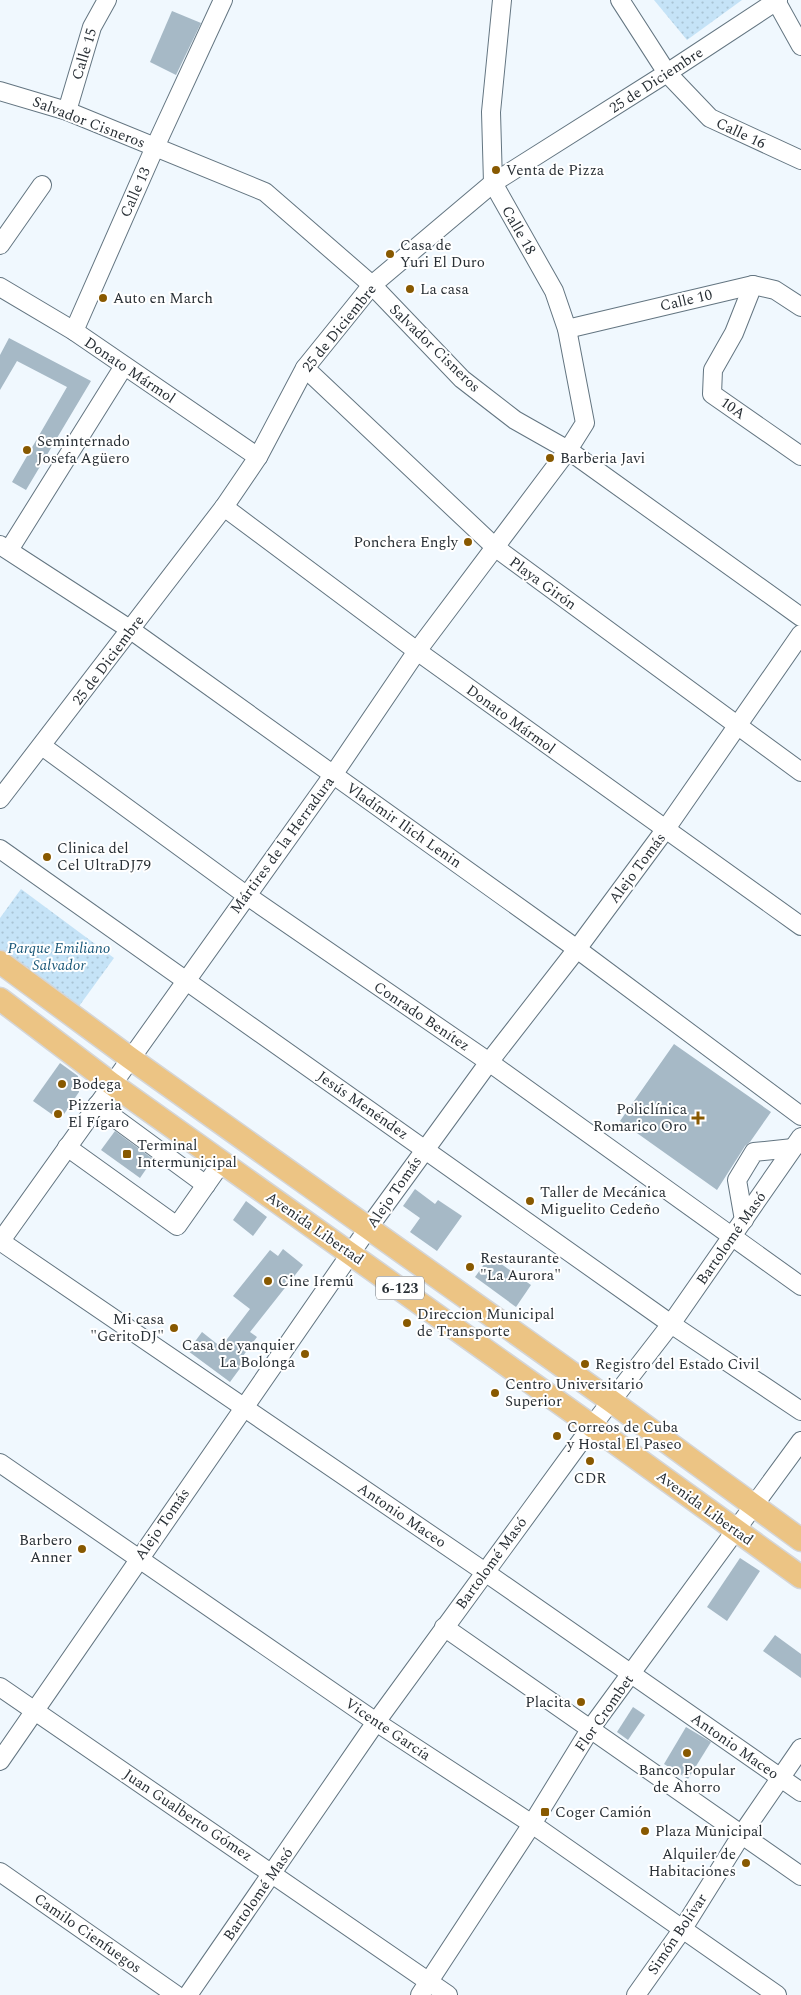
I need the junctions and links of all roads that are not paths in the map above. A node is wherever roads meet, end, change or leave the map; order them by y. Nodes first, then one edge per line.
1 (107, 0) edge
2 (502, 0) edge
3 (620, 0) edge
4 (221, 1) edge
5 (777, 1) edge
6 (801, 46) edge
7 (667, 73) junction
8 (0, 90) edge
9 (67, 111) junction
10 (155, 147) junction
11 (801, 160) edge
12 (493, 183) junction
13 (42, 184) dead end
14 (0, 245) edge
15 (752, 284) junction
16 (372, 285) junction
17 (0, 286) edge
18 (801, 307) edge
19 (567, 329) junction
20 (74, 332) junction
21 (124, 366) junction
22 (305, 368) junction
23 (568, 450) junction
24 (801, 456) edge
25 (258, 457) junction
26 (224, 506) junction
27 (4, 548) edge
28 (496, 548) junction
29 (801, 617) edge
30 (131, 630) junction
31 (801, 634) edge
32 (417, 651) junction
33 (738, 726) junction
34 (42, 746) junction
35 (801, 772) edge
36 (333, 774) junction
37 (0, 799) edge
38 (665, 830) junction
39 (0, 850) edge
40 (246, 895) junction
41 (801, 926) edge
42 (577, 948) junction
43 (0, 962) edge
44 (186, 981) junction
45 (0, 999) edge
46 (130, 1058) junction
47 (489, 1062) junction
48 (112, 1084) junction
49 (97, 1105) junction
50 (801, 1116) edge
51 (797, 1143) edge
52 (67, 1147) junction
53 (425, 1148) junction
54 (222, 1162) junction
55 (206, 1184) junction
56 (744, 1220) junction
57 (369, 1227) junction
58 (732, 1238) junction
59 (0, 1242) edge
60 (351, 1253) junction
61 (801, 1286) edge
62 (671, 1324) junction
63 (612, 1401) junction
64 (244, 1408) junction
65 (801, 1411) edge
66 (592, 1426) junction
67 (801, 1441) edge
68 (0, 1463) edge
69 (754, 1507) junction
70 (736, 1530) junction
71 (801, 1540) edge
72 (138, 1559) junction
73 (485, 1572) junction
74 (801, 1578) edge
75 (444, 1626) junction
76 (631, 1674) junction
77 (0, 1687) edge
78 (35, 1711) junction
79 (376, 1722) junction
80 (591, 1728) junction
81 (801, 1748) edge
82 (0, 1760) edge
83 (780, 1777) junction
84 (801, 1792) edge
85 (532, 1824) junction
86 (742, 1834) junction
87 (0, 1872) edge
88 (273, 1873) junction
89 (801, 1876) edge
90 (682, 1930) junction
91 (424, 1988) edge
92 (176, 1995) edge
93 (188, 1995) edge
94 (448, 1995) edge
95 (636, 1995) edge
96 (777, 1995) edge

1 - 9 street, Calle 15
2 - 12 street, Calle 18
3 - 7 street, Calle 16
4 - 10 street, Calle 13
5 - 6 street
5 - 7 street, 25 de Diciembre
7 - 11 street, Calle 16
7 - 12 street, 25 de Diciembre
8 - 9 street, Salvador Cisneros
9 - 10 street, Salvador Cisneros
10 - 16 street, Salvador Cisneros
10 - 20 street, Calle 13
12 - 16 street, 25 de Diciembre
12 - 19 street, Calle 18
13 - 14 street
15 - 18 street, Calle 10
15 - 19 street, Calle 10
15 - 24 street, 10A
16 - 22 street, 25 de Diciembre
16 - 23 street, Salvador Cisneros
17 - 20 street, Donato Mármol
19 - 23 street, Calle 18
20 - 21 street, Donato Mármol
21 - 25 street, Donato Mármol
21 - 27 street
22 - 25 street, 25 de Diciembre
22 - 28 street, Playa Girón
23 - 28 street, Mártires de la Herradura
23 - 29 street, Salvador Cisneros
25 - 26 street, 25 de Diciembre
26 - 30 street, 25 de Diciembre
26 - 32 street, Donato Mármol
27 - 30 street, Vladímir Ilich Lenin
28 - 32 street, Mártires de la Herradura
28 - 33 street, Playa Girón
30 - 34 street, 25 de Diciembre
30 - 36 street, Vladímir Ilich Lenin
31 - 33 street, Alejo Tomás
32 - 36 street, Mártires de la Herradura
32 - 38 street, Donato Mármol
33 - 35 street, Playa Girón
33 - 38 street, Alejo Tomás
34 - 37 street, 25 de Diciembre
34 - 40 street, Conrado Benítez
36 - 40 street, Mártires de la Herradura
36 - 42 street, Vladímir Ilich Lenin
38 - 41 street, Donato Mármol
38 - 42 street, Alejo Tomás
39 - 44 street, Jesús Menéndez
40 - 44 street, Mártires de la Herradura
40 - 47 street, Conrado Benítez
42 - 47 street, Alejo Tomás
42 - 50 street, Vladímir Ilich Lenin
43 - 46 main road, Avenida Libertad / 6-123
44 - 46 street, Mártires de la Herradura
44 - 53 street, Jesús Menéndez
45 - 48 main road, Avenida Libertad / 6-123
46 - 48 street, Mártires de la Herradura
46 - 57 main road, Avenida Libertad / 6-123
47 - 53 street, Alejo Tomás
47 - 58 street, Conrado Benítez
48 - 49 street, Mártires de la Herradura
48 - 54 main road, Avenida Libertad / 6-123
49 - 52 street, Mártires de la Herradura
49 - 55 street
51 - 56 street, Bartolomé Masó
51 - 56 street
52 - 55 street
52 - 59 street, Mártires de la Herradura
53 - 57 street, Alejo Tomás
53 - 62 street, Jesús Menéndez
54 - 55 street
54 - 60 main road, Avenida Libertad / 6-123
56 - 58 street, Bartolomé Masó
57 - 60 street, Alejo Tomás
57 - 63 main road, Avenida Libertad / 6-123
58 - 61 street, Conrado Benítez
58 - 62 street, Bartolomé Masó
59 - 64 street, Antonio Maceo
60 - 64 street, Alejo Tomás
60 - 66 main road, Avenida Libertad / 6-123
62 - 63 street, Bartolomé Masó
62 - 65 street, Jesús Menéndez
63 - 66 street, Bartolomé Masó
63 - 69 main road, Avenida Libertad / 6-123
64 - 72 street, Alejo Tomás
64 - 73 street, Antonio Maceo
66 - 70 main road, Avenida Libertad / 6-123
66 - 73 street, Bartolomé Masó
67 - 69 street, Flor Crombet
68 - 72 street, Vicente García
69 - 70 street, Flor Crombet
69 - 71 main road, Avenida Libertad / 6-123
70 - 74 main road, Avenida Libertad / 6-123
70 - 76 street, Flor Crombet
72 - 78 street, Alejo Tomás
72 - 79 street, Vicente García
73 - 75 street, Bartolomé Masó
73 - 76 street, Antonio Maceo
75 - 79 street, Bartolomé Masó
75 - 80 street
76 - 80 street, Flor Crombet
76 - 83 street, Antonio Maceo
77 - 78 street, Juan Gualberto Gómez
78 - 82 street, Alejo Tomás
78 - 88 street, Juan Gualberto Gómez
79 - 85 street, Vicente García
79 - 88 street, Bartolomé Masó
80 - 85 street, Flor Crombet
80 - 86 street
81 - 83 street, Simón Bolívar
83 - 84 street, Antonio Maceo
83 - 86 street, Simón Bolívar
85 - 90 street, Vicente García
85 - 91 street, Flor Crombet
86 - 89 street
86 - 90 street, Simón Bolívar
87 - 92 street, Camilo Cienfuegos
88 - 91 street, Juan Gualberto Gómez
88 - 93 street, Bartolomé Masó
90 - 95 street, Simón Bolívar
90 - 96 street, Vicente García
91 - 94 street, Juan Gualberto Gómez

